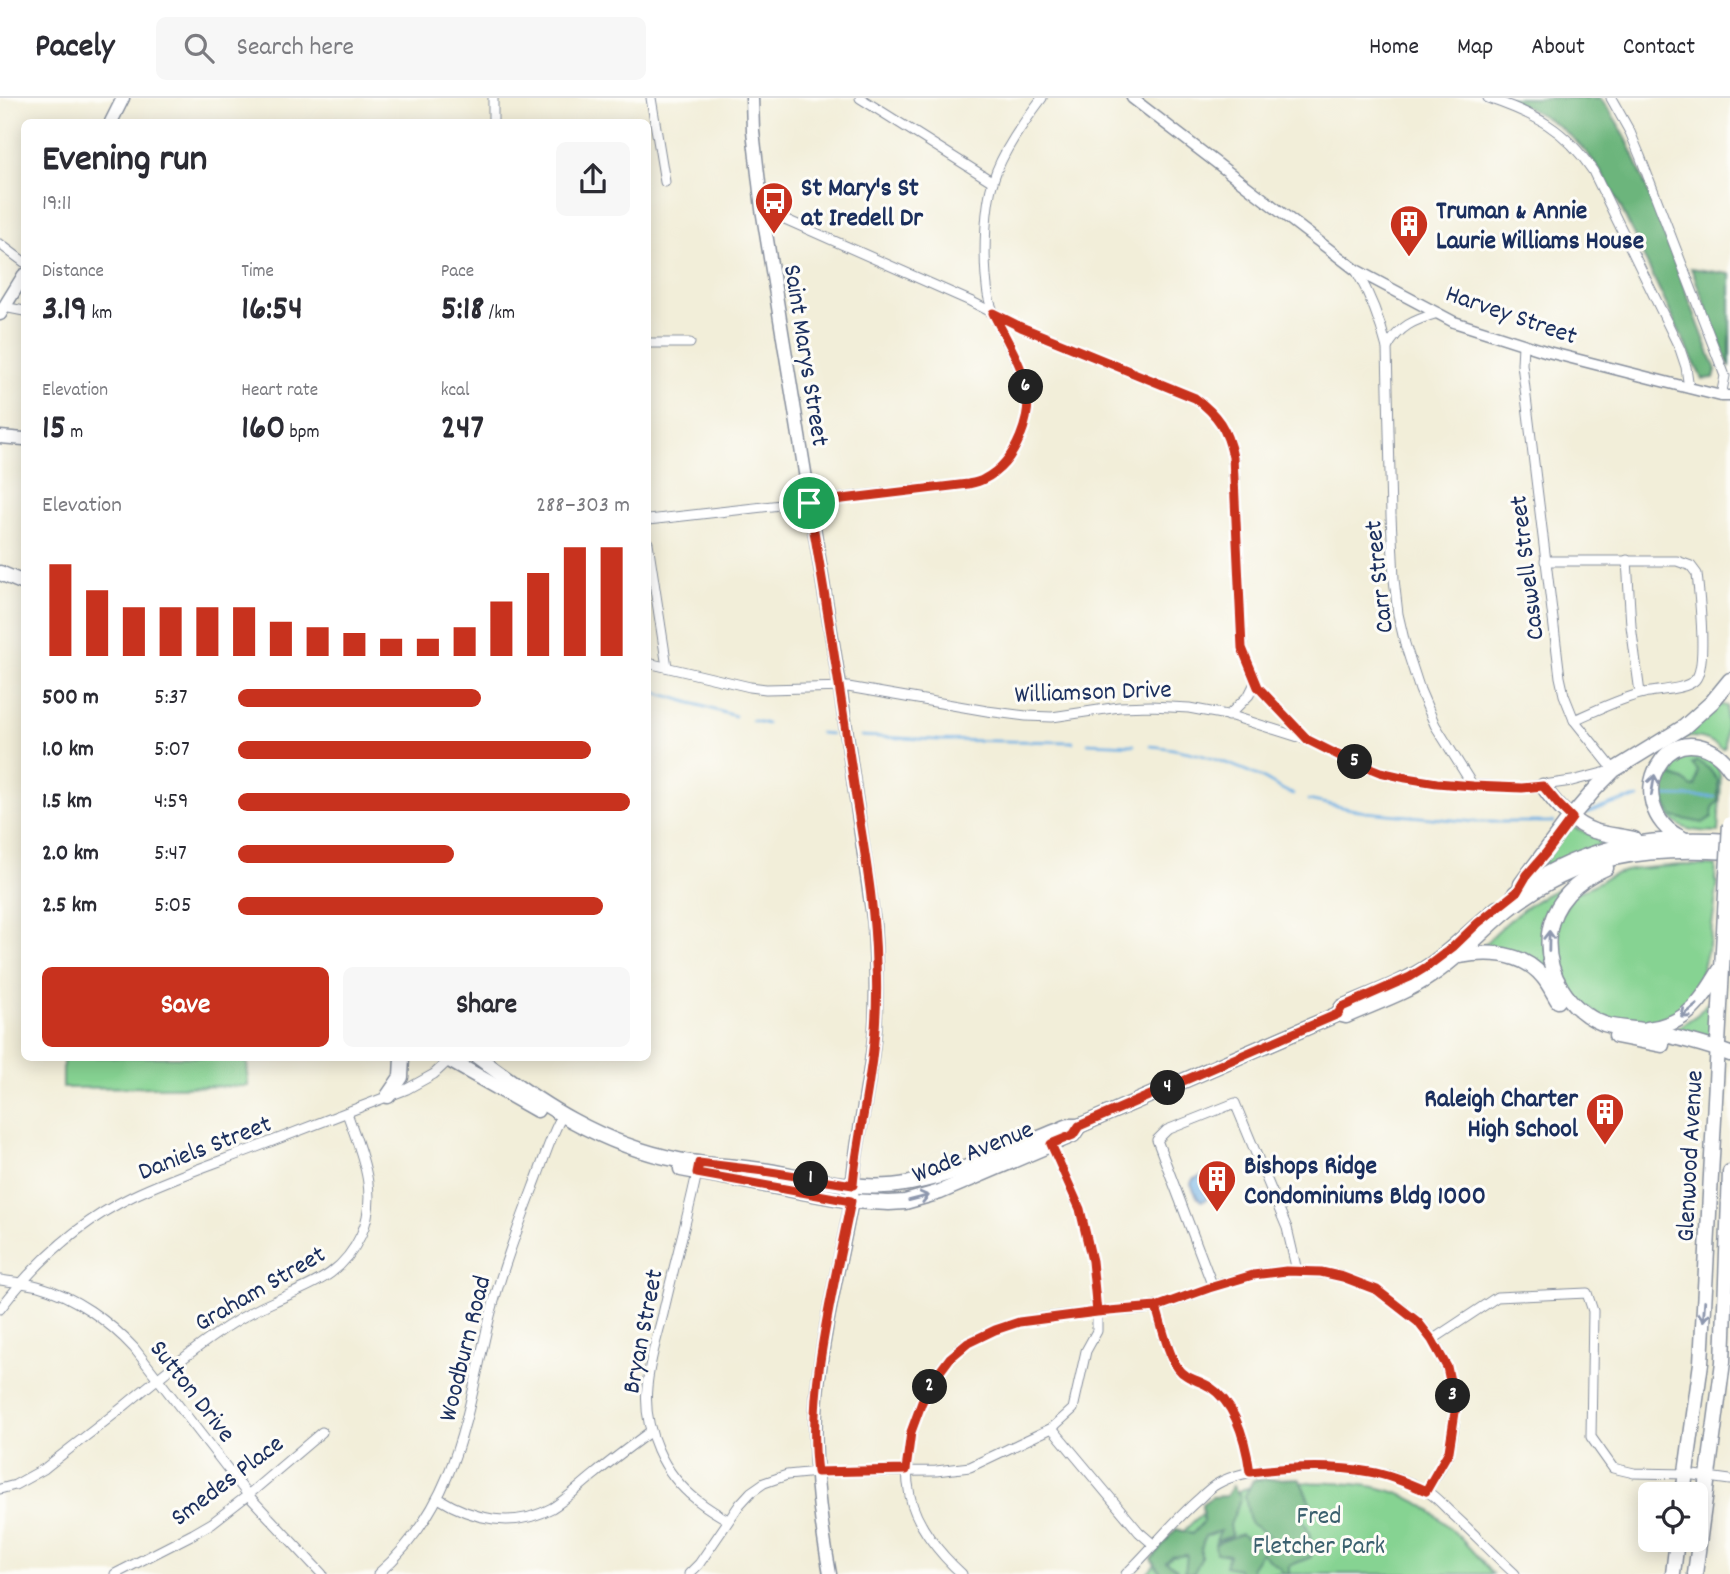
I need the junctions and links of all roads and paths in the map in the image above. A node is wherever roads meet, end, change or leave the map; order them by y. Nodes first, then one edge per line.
1 (123, 98) edge
2 (493, 98) edge
3 (651, 98) edge
4 (752, 98) edge
5 (860, 98) edge
6 (1042, 98) edge
7 (1132, 98) edge
8 (1488, 98) edge
9 (1611, 98) edge
10 (112, 119) edge
11 (493, 119) edge
12 (665, 182) dead end
13 (993, 182) junction
14 (762, 209) junction
15 (0, 244) edge
16 (21, 260) edge
17 (1356, 270) junction
18 (21, 280) edge
19 (2, 310) edge
20 (21, 310) edge
21 (993, 313) junction
22 (1438, 313) junction
23 (651, 343) edge
24 (690, 343) dead end
25 (1523, 345) junction
26 (1387, 348) junction
27 (1689, 388) junction
28 (1726, 396) edge
29 (0, 437) edge
30 (21, 439) edge
31 (809, 503) junction
32 (651, 520) edge
33 (1627, 560) junction
34 (1545, 561) junction
35 (651, 563) edge
36 (0, 573) edge
37 (21, 582) edge
38 (651, 664) edge
39 (667, 667) junction
40 (1730, 680) edge
41 (1256, 681) junction
42 (840, 687) junction
43 (1640, 693) junction
44 (1730, 700) edge
45 (1712, 702) junction
46 (1228, 716) junction
47 (1573, 720) junction
48 (1308, 740) junction
49 (1686, 746) junction
50 (1730, 769) edge
51 (1614, 770) junction
52 (1473, 786) junction
53 (1543, 786) junction
54 (1572, 818) junction
55 (1730, 819) edge
56 (1730, 824) edge
57 (1684, 839) junction
58 (1730, 841) edge
59 (1646, 842) junction
60 (1730, 852) edge
61 (1629, 855) junction
62 (1517, 892) junction
63 (1457, 956) junction
64 (1721, 968) junction
65 (1338, 1014) junction
66 (1639, 1029) junction
67 (1724, 1055) edge
68 (402, 1061) edge
69 (444, 1061) edge
70 (452, 1061) edge
71 (469, 1061) edge
72 (483, 1061) edge
73 (508, 1079) junction
74 (388, 1096) junction
75 (347, 1113) junction
76 (560, 1119) junction
77 (1079, 1126) junction
78 (1051, 1144) junction
79 (698, 1168) junction
80 (1730, 1172) edge
81 (853, 1185) junction
82 (851, 1201) junction
83 (1707, 1270) junction
84 (1729, 1270) edge
85 (1297, 1272) junction
86 (0, 1280) edge
87 (20, 1282) junction
88 (1213, 1287) junction
89 (1156, 1307) junction
90 (0, 1309) edge
91 (1097, 1312) junction
92 (1432, 1340) junction
93 (158, 1378) junction
94 (1052, 1428) junction
95 (651, 1431) junction
96 (322, 1432) dead end
97 (906, 1470) junction
98 (817, 1472) junction
99 (1250, 1472) junction
100 (1686, 1474) junction
101 (1707, 1478) junction
102 (1730, 1480) edge
103 (1685, 1482) edge
104 (0, 1489) edge
105 (1426, 1491) junction
106 (248, 1495) junction
107 (438, 1499) junction
108 (728, 1520) junction
109 (1154, 1545) junction
110 (1676, 1552) edge
111 (115, 1574) edge
112 (322, 1574) edge
113 (377, 1574) edge
114 (689, 1574) edge
115 (830, 1574) edge
116 (962, 1574) edge
117 (1126, 1574) edge
118 (1515, 1574) edge
119 (1673, 1574) edge
120 (1695, 1574) edge

1 - 10 main road
2 - 11 street
3 - 12 street
4 - 14 main road, Saint Marys Street
5 - 13 street
6 - 13 street
7 - 17 street, Harvey Street
8 - 27 street
9 - 28 street
13 - 21 street
14 - 21 street
14 - 31 main road, Saint Marys Street
15 - 16 street
17 - 22 street, Harvey Street
17 - 26 street, Carr Street
18 - 19 main road
19 - 20 street
21 - 31 street
21 - 41 street
22 - 25 street, Harvey Street
22 - 26 street
23 - 24 street
25 - 27 street, Harvey Street
25 - 34 street, Caswell Street
26 - 52 street, Carr Street
27 - 28 street, Harvey Street
29 - 30 main road
31 - 32 street
31 - 42 main road, Saint Marys Street
33 - 34 street
33 - 43 street
33 - 43 street
34 - 47 street, Caswell Street
35 - 39 street
36 - 37 main road
38 - 39 street, Williamson Drive
39 - 42 street, Williamson Drive
40 - 45 main road
41 - 46 street
41 - 48 street
42 - 46 street, Williamson Drive
42 - 81 main road, Saint Marys Street
43 - 47 street
44 - 45 main road
45 - 51 main road
46 - 48 street, Williamson Drive
47 - 51 street, Caswell Street
48 - 52 street, Williamson Drive
49 - 50 main road
49 - 51 main road
57 -> 49 main road
51 - 53 street, Williamson Drive
51 - 54 main road
52 - 53 street, Williamson Drive
53 - 54 main road
54 - 59 main road
54 - 62 main road
55 - 56 main road, Glenwood Avenue
56 - 64 main road, Glenwood Avenue, bridge
57 - 58 main road, Wade Avenue
57 - 59 main road, Wade Avenue
59 - 62 main road, Wade Avenue
60 - 61 main road, Wade Avenue
61 - 63 main road, Wade Avenue
66 -> 61 main road
62 - 65 main road, Wade Avenue
63 - 65 main road, Wade Avenue
63 - 67 main road
64 -> 66 main road
64 - 67 main road, Glenwood Avenue
65 - 77 main road, Wade Avenue
66 - 67 main road
67 - 83 main road, Glenwood Avenue
68 - 74 main road
69 - 74 street, Daniels Street
70 - 76 main road, Wade Avenue
71 - 73 main road
72 - 73 main road, Wade Avenue
73 - 76 main road, Wade Avenue
74 - 75 street, Daniels Street
75 - 87 street, Daniels Street
75 - 93 street, Graham Street
76 - 79 main road, Wade Avenue
76 - 107 street, Woodburn Road
77 - 78 main road, Wade Avenue
77 - 81 main road, Wade Avenue
82 -> 78 main road, Wade Avenue
78 - 91 street
79 - 81 main road, Wade Avenue
79 - 82 main road, Wade Avenue
79 - 95 street, Bryan Street
80 - 84 main road, Glenwood Avenue
81 - 82 main road, Saint Marys Street
82 - 98 main road, Saint Marys Street
83 - 84 street
83 -> 100 main road, Glenwood Avenue
84 - 101 main road, Glenwood Avenue
85 - 88 street
85 - 88 street
85 - 92 street
86 - 87 street, Sutton Drive
87 - 90 street, Daniels Street
87 - 93 street, Sutton Drive
88 - 89 street
89 - 91 street
89 - 99 street
91 - 94 street
91 - 97 street
92 - 100 street
92 - 105 street
93 - 104 street, Graham Street
93 - 106 street, Sutton Drive
94 - 97 street
94 - 109 street
95 - 107 street
95 - 108 street, Bryan Street
96 - 106 street, Smedes Place
97 - 98 street
97 - 116 street
98 - 108 street
98 - 115 main road, Saint Marys Street
99 - 105 street
99 - 109 street
100 - 101 street
100 - 103 main road, Glenwood Avenue
101 - 102 street
101 - 120 main road, Glenwood Avenue
105 - 118 street
106 - 111 street, Smedes Place
106 - 112 street, Sutton Drive
107 - 113 street, Woodburn Road
108 - 114 street
109 - 117 street
110 - 119 main road

